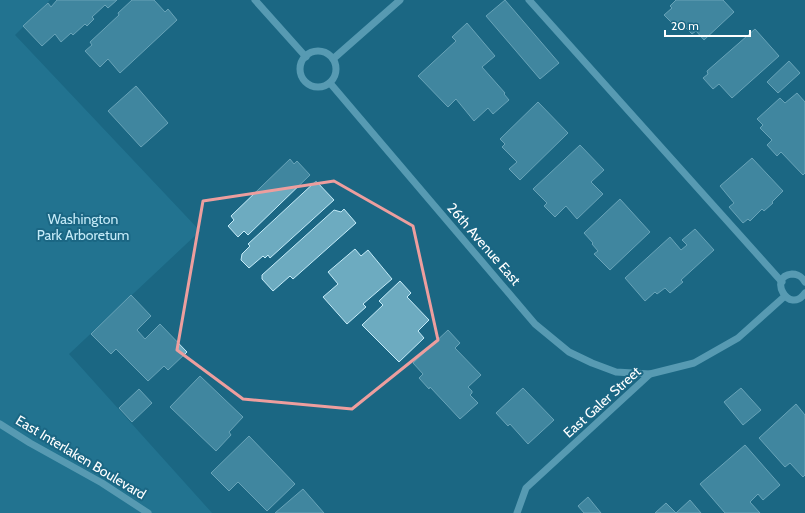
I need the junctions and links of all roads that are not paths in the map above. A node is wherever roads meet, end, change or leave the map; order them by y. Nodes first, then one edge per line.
1 (255, 0) edge
2 (400, 0) edge
3 (529, 0) edge
4 (306, 57) junction
5 (333, 59) junction
6 (330, 83) junction
7 (805, 280) edge
8 (782, 282) junction
9 (785, 296) junction
10 (804, 296) edge
11 (650, 374) junction
12 (0, 424) edge
13 (148, 513) edge
14 (517, 513) edge

1 - 4 street
2 - 5 street
3 - 8 street
4 - 5 street
4 - 6 street
5 - 6 street
6 - 11 street, 26th Avenue East
7 - 8 street
8 - 9 street
9 - 10 street
9 - 11 street, East Galer Street
11 - 14 street, East Galer Street
12 - 13 street, East Interlaken Boulevard

